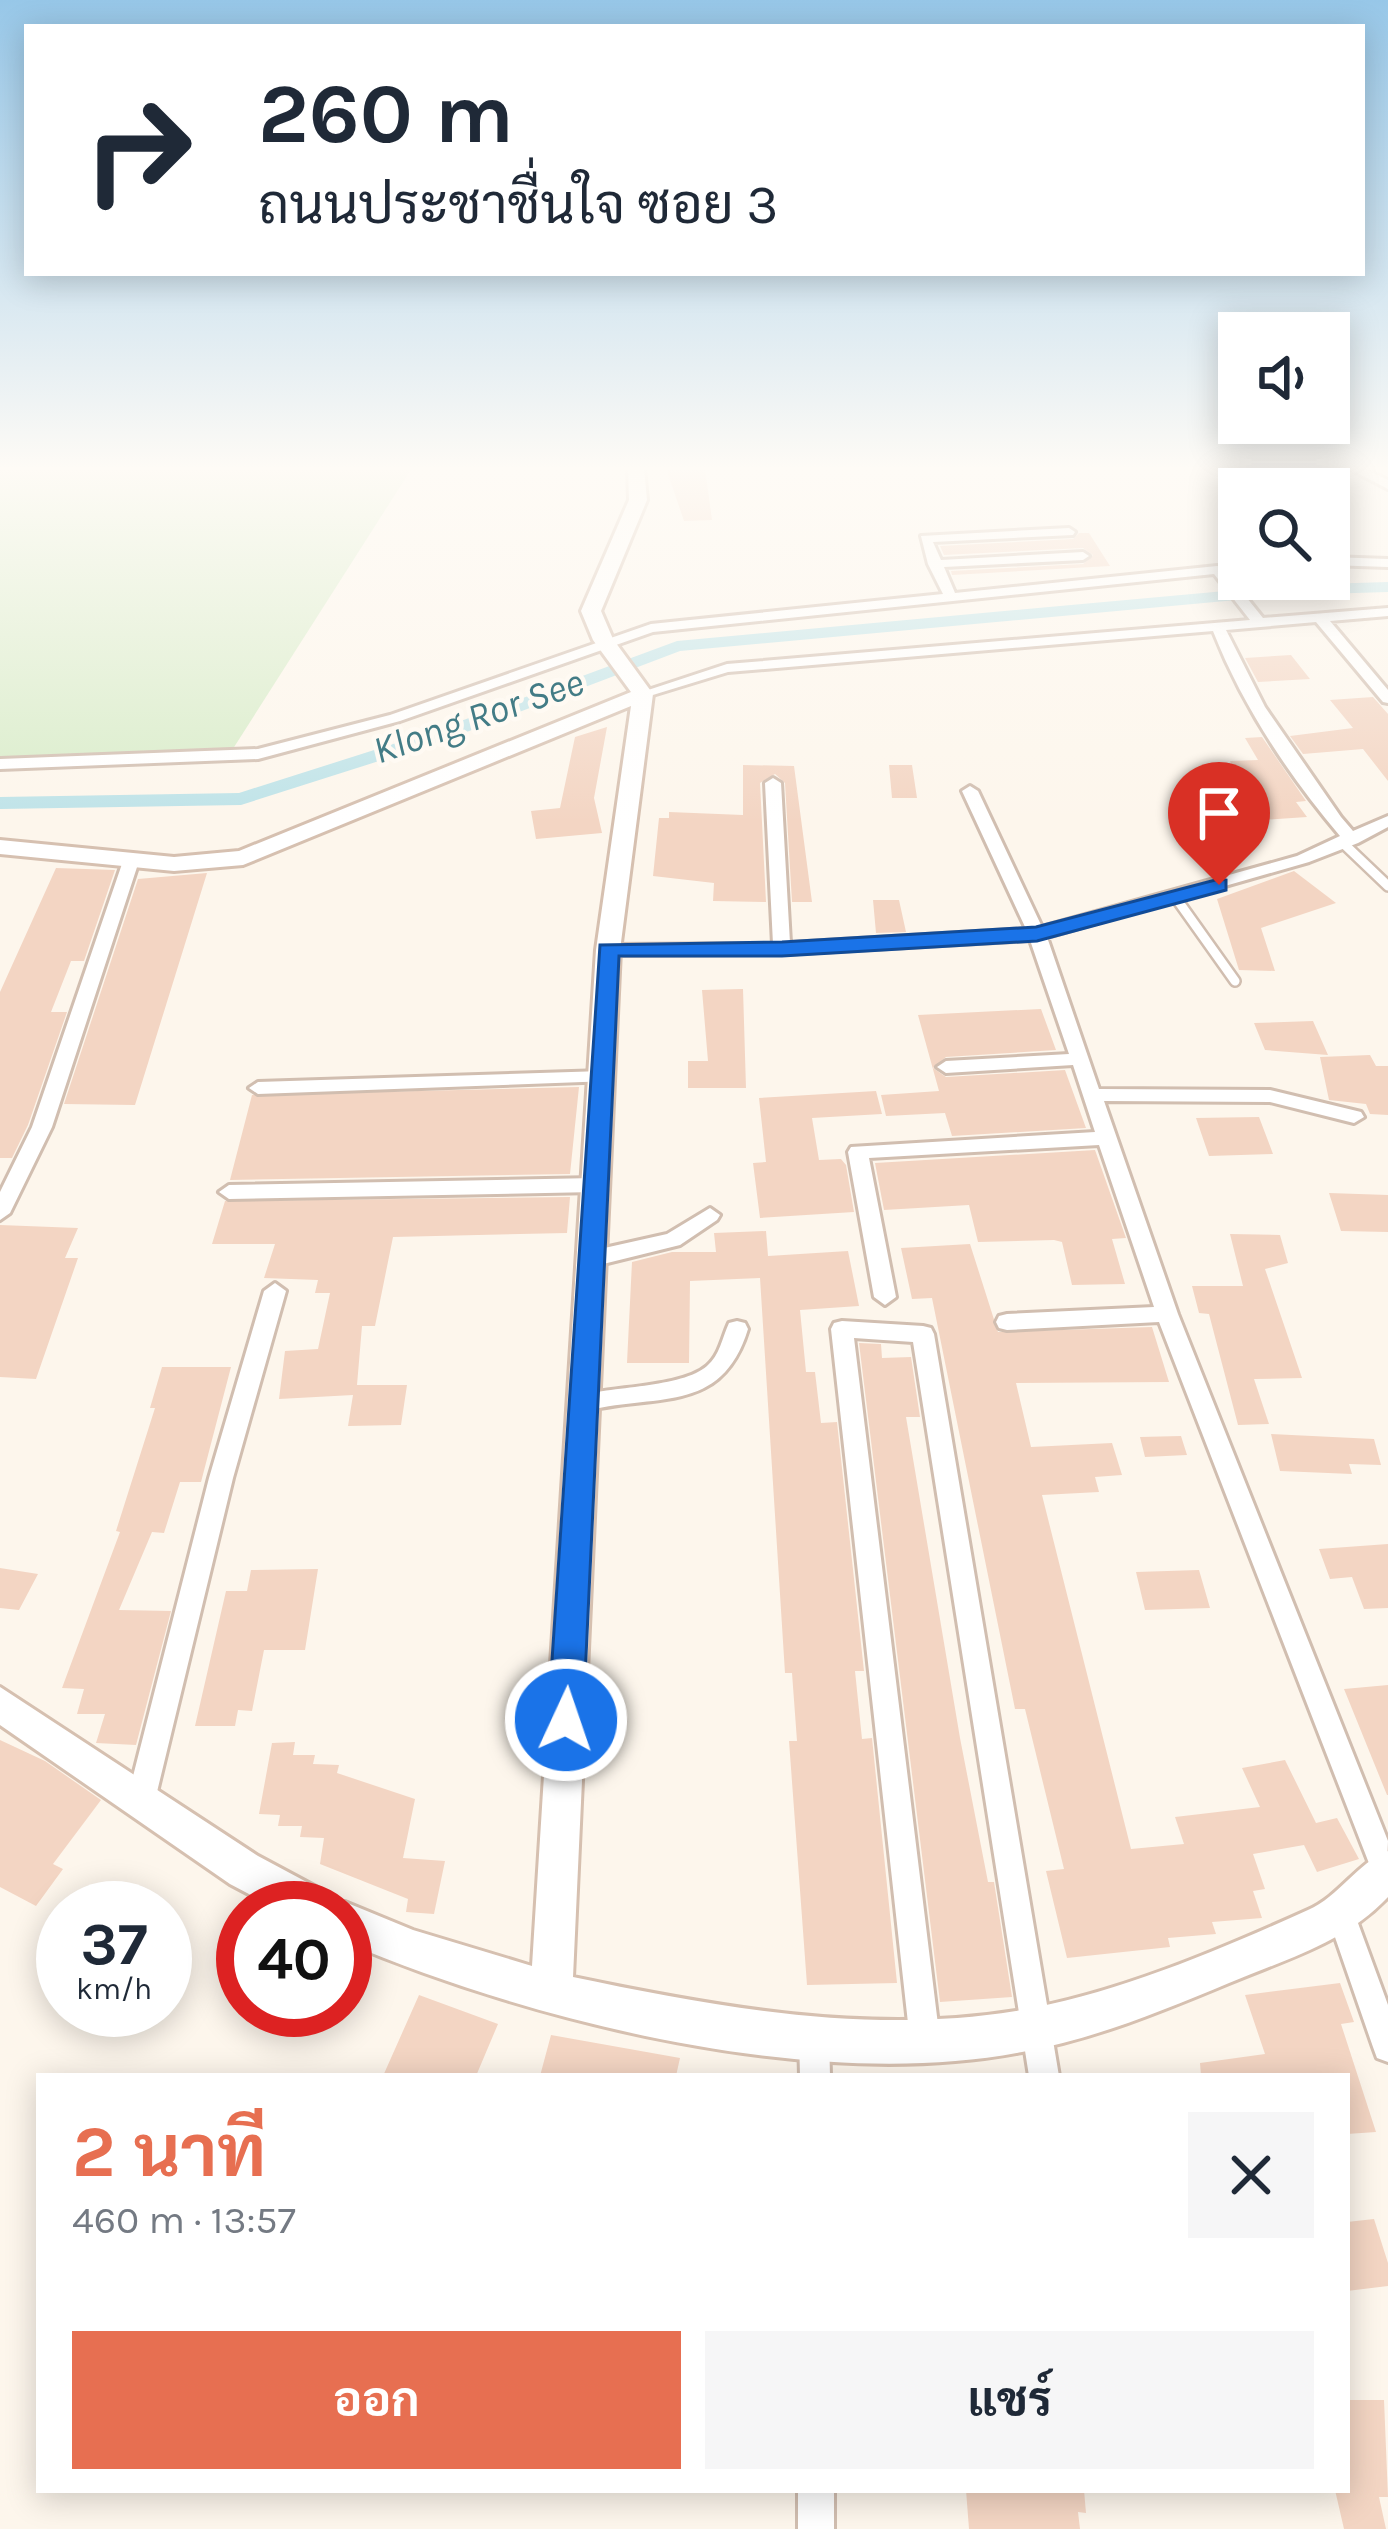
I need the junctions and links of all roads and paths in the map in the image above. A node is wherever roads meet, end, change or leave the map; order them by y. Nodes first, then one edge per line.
1 (602, 586) edge
2 (945, 586) edge
3 (1052, 586) edge
4 (1230, 586) edge
5 (950, 596) junction
6 (1388, 612) edge
7 (1319, 617) junction
8 (1260, 622) junction
9 (1218, 627) junction
10 (606, 643) junction
11 (641, 690) junction
12 (1388, 699) edge
13 (0, 764) edge
14 (772, 783) dead end
15 (970, 791) dead end
16 (1388, 820) edge
17 (1348, 842) junction
18 (0, 847) edge
19 (131, 861) junction
20 (1388, 886) edge
21 (1176, 898) junction
22 (1037, 934) junction
23 (782, 949) junction
24 (608, 950) junction
25 (1235, 981) dead end
26 (1081, 1059) junction
27 (946, 1067) dead end
28 (603, 1077) junction
29 (258, 1088) dead end
30 (1094, 1095) junction
31 (1354, 1117) dead end
32 (1109, 1138) junction
33 (595, 1185) junction
34 (229, 1192) dead end
35 (0, 1213) edge
36 (710, 1215) dead end
37 (591, 1259) junction
38 (274, 1292) dead end
39 (885, 1297) dead end
40 (1167, 1314) junction
41 (1007, 1322) dead end
42 (737, 1329) dead end
43 (583, 1402) junction
44 (0, 1704) edge
45 (142, 1796) junction
46 (1387, 1870) edge
47 (265, 1881) edge
48 (1341, 1914) junction
49 (372, 1933) edge
50 (551, 1993) junction
51 (1039, 2026) junction
52 (925, 2041) junction
53 (1388, 2047) edge
54 (814, 2055) edge
55 (1044, 2073) edge
56 (816, 2493) edge
57 (816, 2529) edge

1 - 10 street
2 - 5 street
3 - 5 street
4 - 8 street
5 - 10 street
6 - 7 street
7 - 8 street
7 - 12 street
8 - 9 street
9 - 11 street
9 - 17 street
10 - 11 street
10 - 13 street
11 - 19 street
11 - 24 street
14 - 23 street
15 - 22 street
16 - 17 street
17 - 20 lane
17 - 21 street
18 - 19 street
19 - 35 street
21 - 22 street
21 - 25 lane
22 - 23 street
22 - 26 street
23 - 24 street
24 - 28 street
26 - 27 street
26 - 30 street
28 - 29 street
28 - 33 street
30 - 31 street
30 - 32 street
32 - 39 street
32 - 40 street
33 - 34 street
33 - 37 street
36 - 37 street
37 - 43 street
38 - 45 street
40 - 41 street
40 - 46 street
42 - 43 street
43 - 50 street
44 - 45 street
45 - 47 street
46 - 48 street
48 - 51 street
48 - 53 street
49 - 50 street
50 - 54 street
51 - 52 street
51 - 52 street
51 - 55 street
52 - 54 street
56 - 57 street

